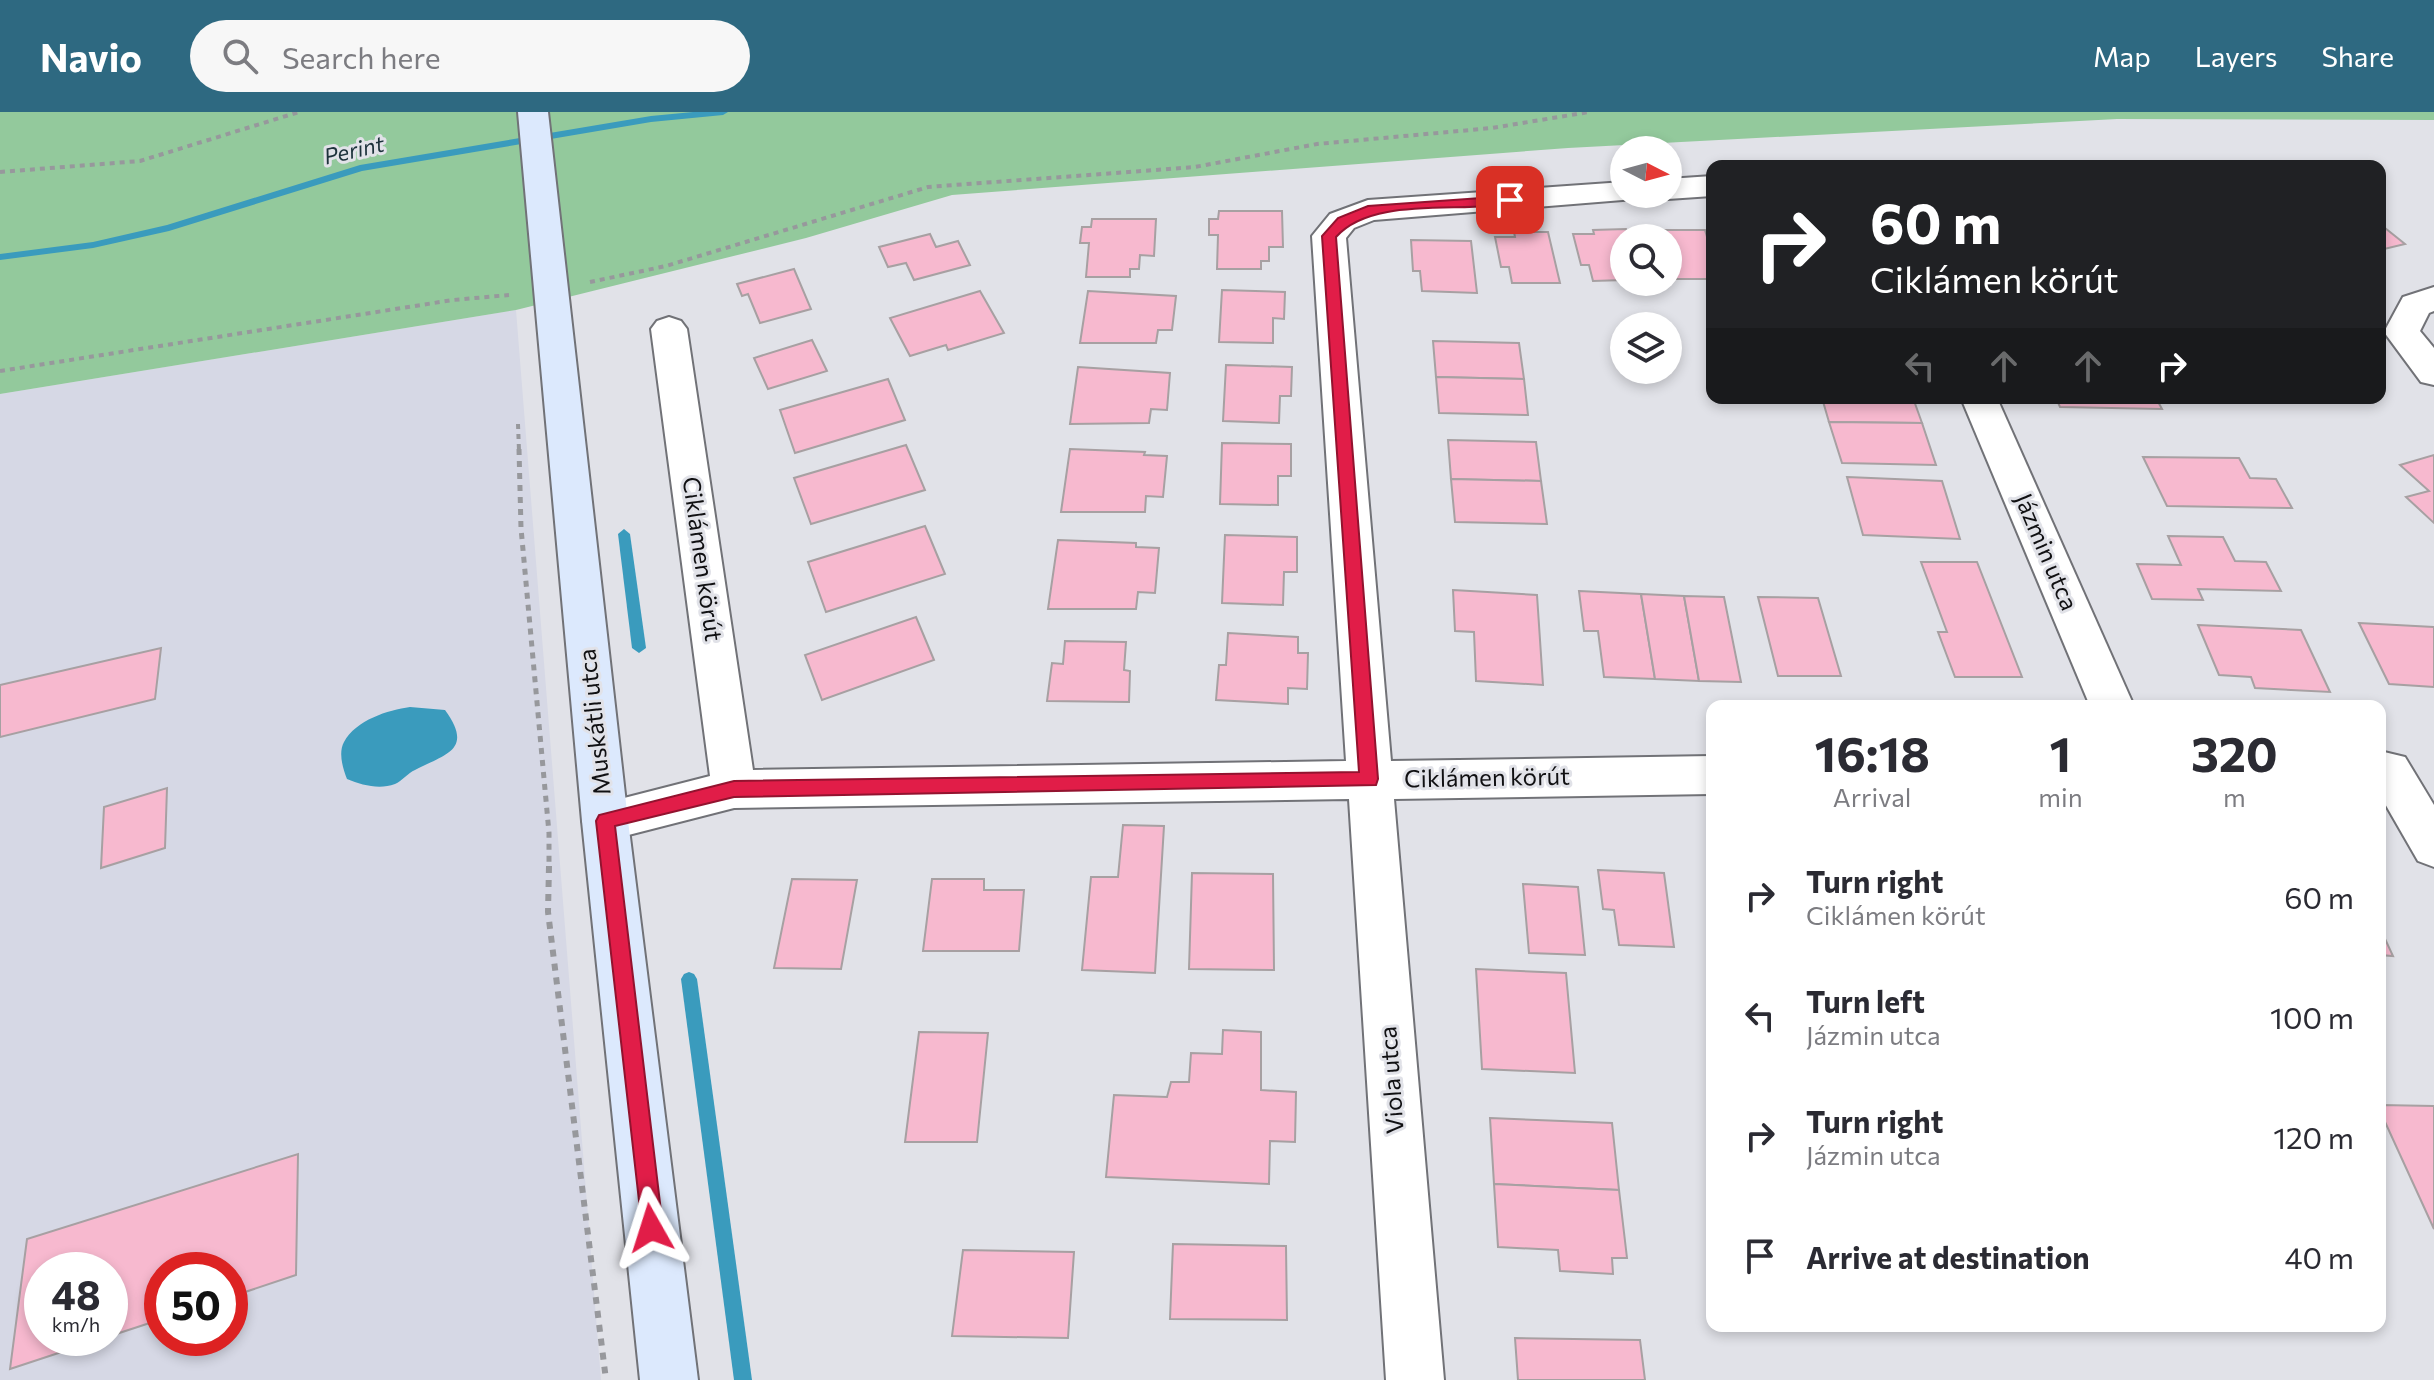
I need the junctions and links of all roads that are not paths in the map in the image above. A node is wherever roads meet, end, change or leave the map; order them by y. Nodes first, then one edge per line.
1 (533, 112) edge
2 (1706, 186) edge
3 (1682, 188) edge
4 (1610, 193) edge
5 (2434, 298) edge
6 (669, 329) dead end
7 (2434, 373) edge
8 (1982, 404) edge
9 (2109, 700) edge
10 (2386, 772) edge
11 (1706, 775) edge
12 (1369, 779) junction
13 (734, 789) junction
14 (605, 821) junction
15 (2434, 847) edge
16 (669, 1380) edge
17 (1415, 1380) edge

1 - 14 main road, Muskátli utca
2 - 3 street
4 - 12 street
5 - 7 street
6 - 13 street, Ciklámen körút
8 - 9 street, Jázmin utca
10 - 15 street
11 - 12 street, Ciklámen körút
12 - 13 street, Ciklámen körút
12 - 17 street, Viola utca
13 - 14 street, Ciklámen körút
14 - 16 main road, Muskátli utca

